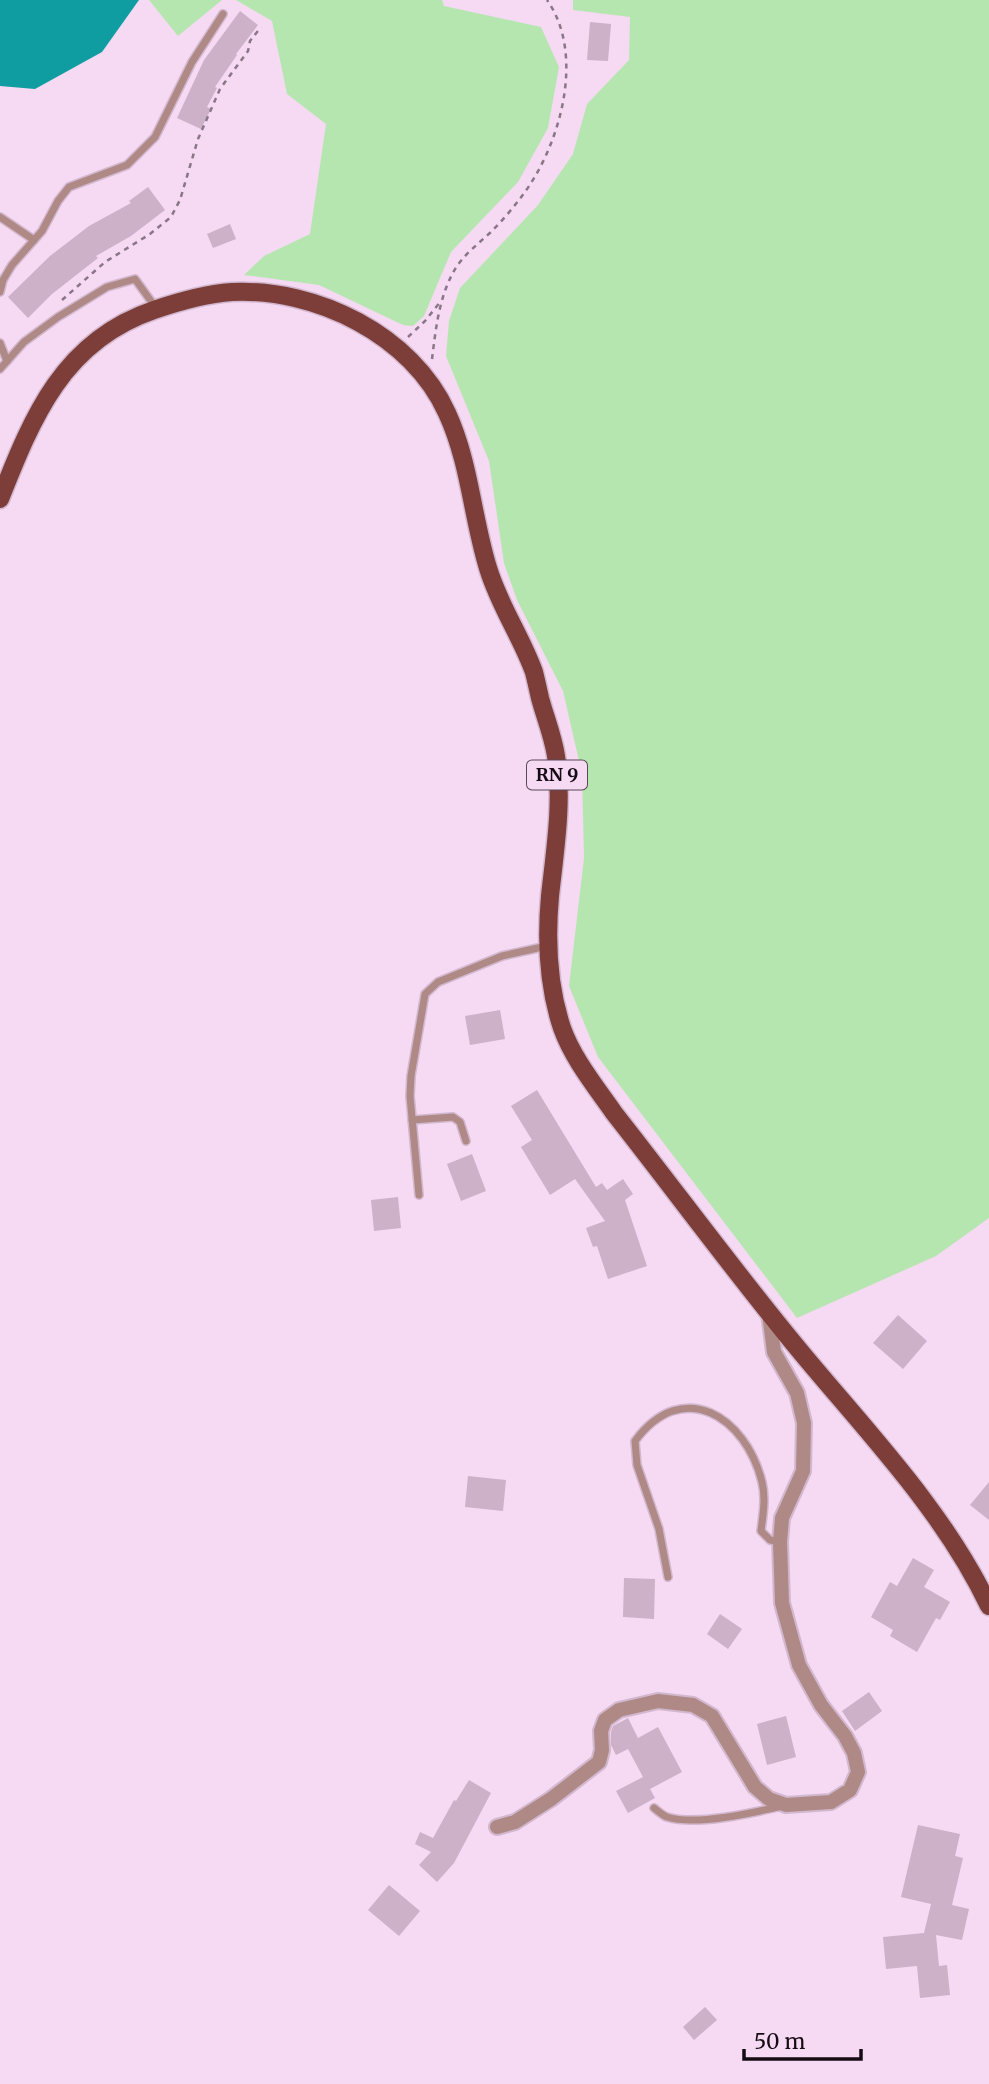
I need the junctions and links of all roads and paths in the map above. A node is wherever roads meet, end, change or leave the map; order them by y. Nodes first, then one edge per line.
1 (547, 0) edge
2 (223, 14) dead end
3 (261, 27) dead end
4 (0, 217) edge
5 (34, 240) junction
6 (0, 292) edge
7 (443, 298) junction
8 (59, 302) dead end
9 (157, 309) junction
10 (388, 341) junction
11 (0, 343) edge
12 (7, 361) junction
13 (0, 369) edge
14 (429, 382) junction
15 (0, 499) edge
16 (548, 946) junction
17 (412, 1120) junction
18 (466, 1142) dead end
19 (419, 1195) dead end
20 (769, 1314) junction
21 (780, 1542) junction
22 (668, 1577) dead end
23 (989, 1606) edge
24 (786, 1805) junction
25 (654, 1808) dead end
26 (497, 1826) dead end

1 - 7 path
2 - 5 lane
3 - 8 path
4 - 5 lane
5 - 6 lane
7 - 10 path
7 - 14 path
9 - 10 main road, RN 9
9 - 12 lane
9 - 15 main road, RN 9
10 - 14 main road, RN 9
11 - 12 lane
12 - 13 lane
14 - 16 main road, RN 9
16 - 17 lane
16 - 20 main road, RN 9
17 - 18 lane
17 - 19 lane
20 - 21 street
20 - 23 main road, RN 9
21 - 22 lane
21 - 24 street
24 - 25 lane
24 - 26 street

